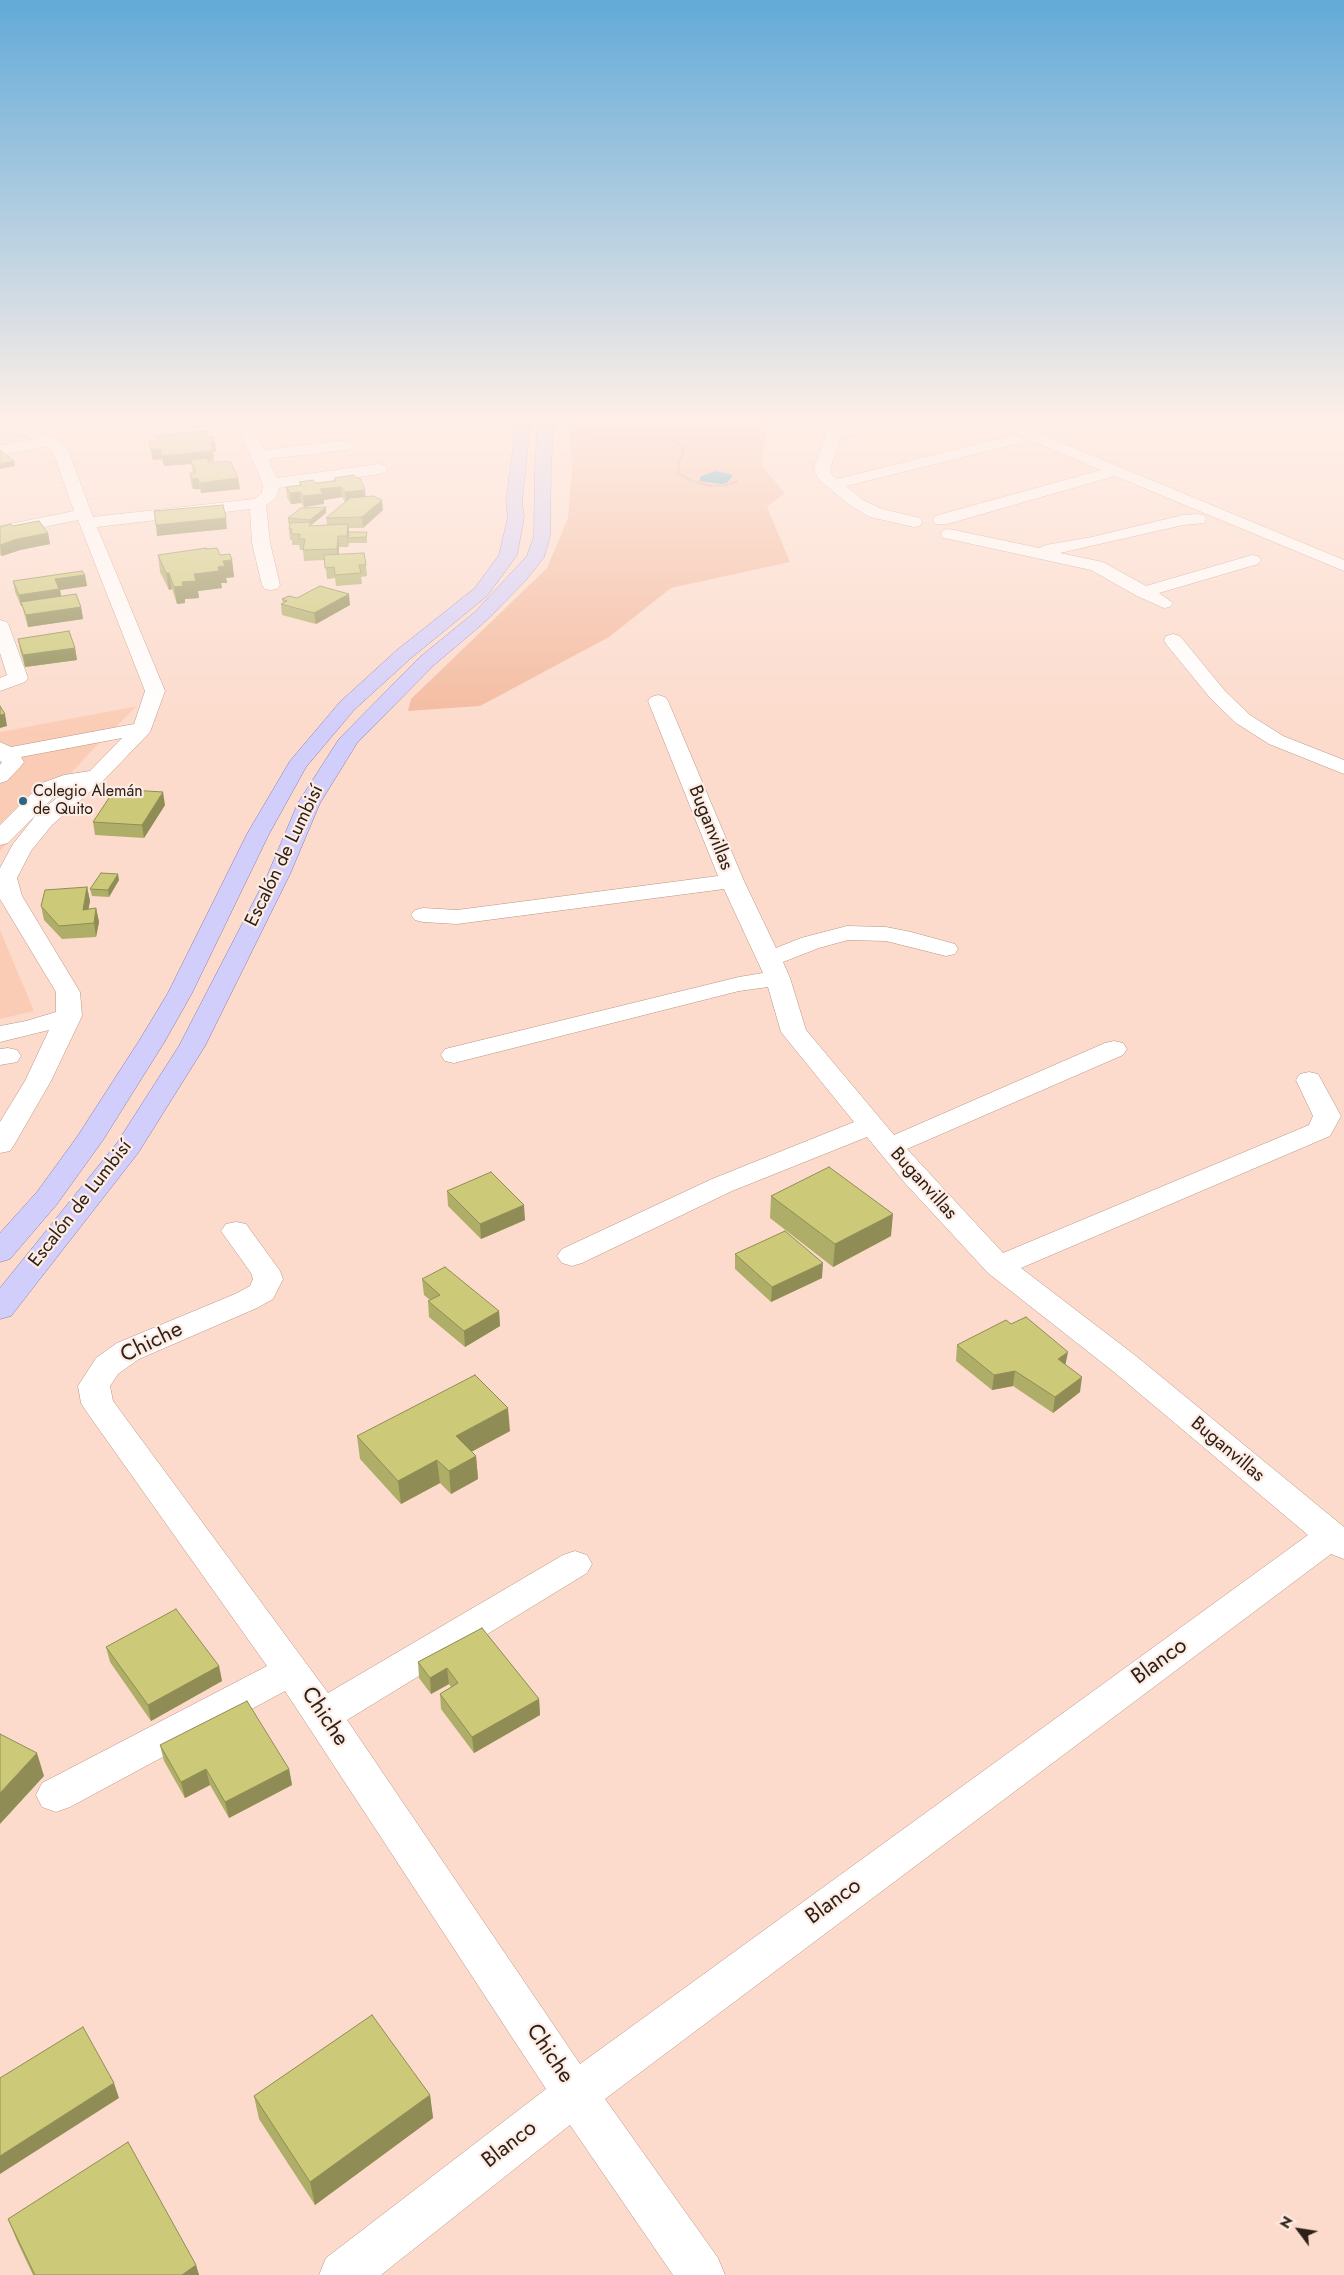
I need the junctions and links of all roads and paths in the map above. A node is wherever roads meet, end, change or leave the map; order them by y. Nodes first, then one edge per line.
1 (41, 522) edge
2 (87, 522) edge
3 (259, 522) edge
4 (515, 522) edge
5 (542, 522) edge
6 (906, 522) edge
7 (956, 522) edge
8 (1174, 522) edge
9 (1235, 522) edge
10 (932, 530) junction
11 (0, 531) edge
12 (1032, 552) junction
13 (1252, 560) dead end
14 (1344, 566) edge
15 (271, 585) dead end
16 (1143, 592) junction
17 (1164, 603) dead end
18 (1, 633) edge
19 (1173, 640) dead end
20 (0, 686) edge
21 (658, 701) dead end
22 (142, 728) junction
23 (3, 753) edge
24 (1344, 768) edge
25 (98, 776) junction
26 (0, 777) edge
27 (0, 838) edge
28 (5, 866) edge
29 (732, 881) junction
30 (423, 915) dead end
31 (946, 949) dead end
32 (773, 968) junction
33 (69, 1016) junction
34 (3, 1049) edge
35 (1114, 1050) dead end
36 (454, 1055) dead end
37 (1309, 1080) dead end
38 (871, 1125) junction
39 (1, 1141) edge
40 (889, 1147) junction
41 (236, 1231) dead end
42 (0, 1252) edge
43 (572, 1256) dead end
44 (999, 1266) junction
45 (0, 1309) edge
46 (1337, 1541) edge
47 (575, 1564) dead end
48 (292, 1670) junction
49 (323, 1714) junction
50 (56, 1795) dead end
51 (575, 2094) junction
52 (343, 2275) edge
53 (701, 2275) edge

1 - 11 street
2 - 22 street
3 - 15 street
4 - 42 main road, Escalón de Lumbisí
5 - 45 main road, Escalón de Lumbisí
6 - 10 street
7 - 10 street
8 - 12 street
9 - 14 street
10 - 12 street
12 - 16 street
13 - 16 street
16 - 17 street
18 - 20 street
19 - 24 street
21 - 29 street, Buganvillas
22 - 23 street
22 - 25 street
23 - 26 street
25 - 27 street
25 - 28 street
28 - 33 street
29 - 30 street
29 - 32 street, Buganvillas
31 - 32 street
32 - 36 street
32 - 38 street, Buganvillas
33 - 34 street
33 - 39 street
35 - 40 street
37 - 44 street
38 - 40 street, Buganvillas
38 - 43 street
40 - 44 street, Buganvillas
41 - 48 street, Chiche
44 - 46 street, Buganvillas
46 - 51 street, Blanco
47 - 49 street
48 - 49 street, Chiche
48 - 50 street
49 - 51 street, Chiche
51 - 52 street, Blanco
51 - 53 street, Chiche

